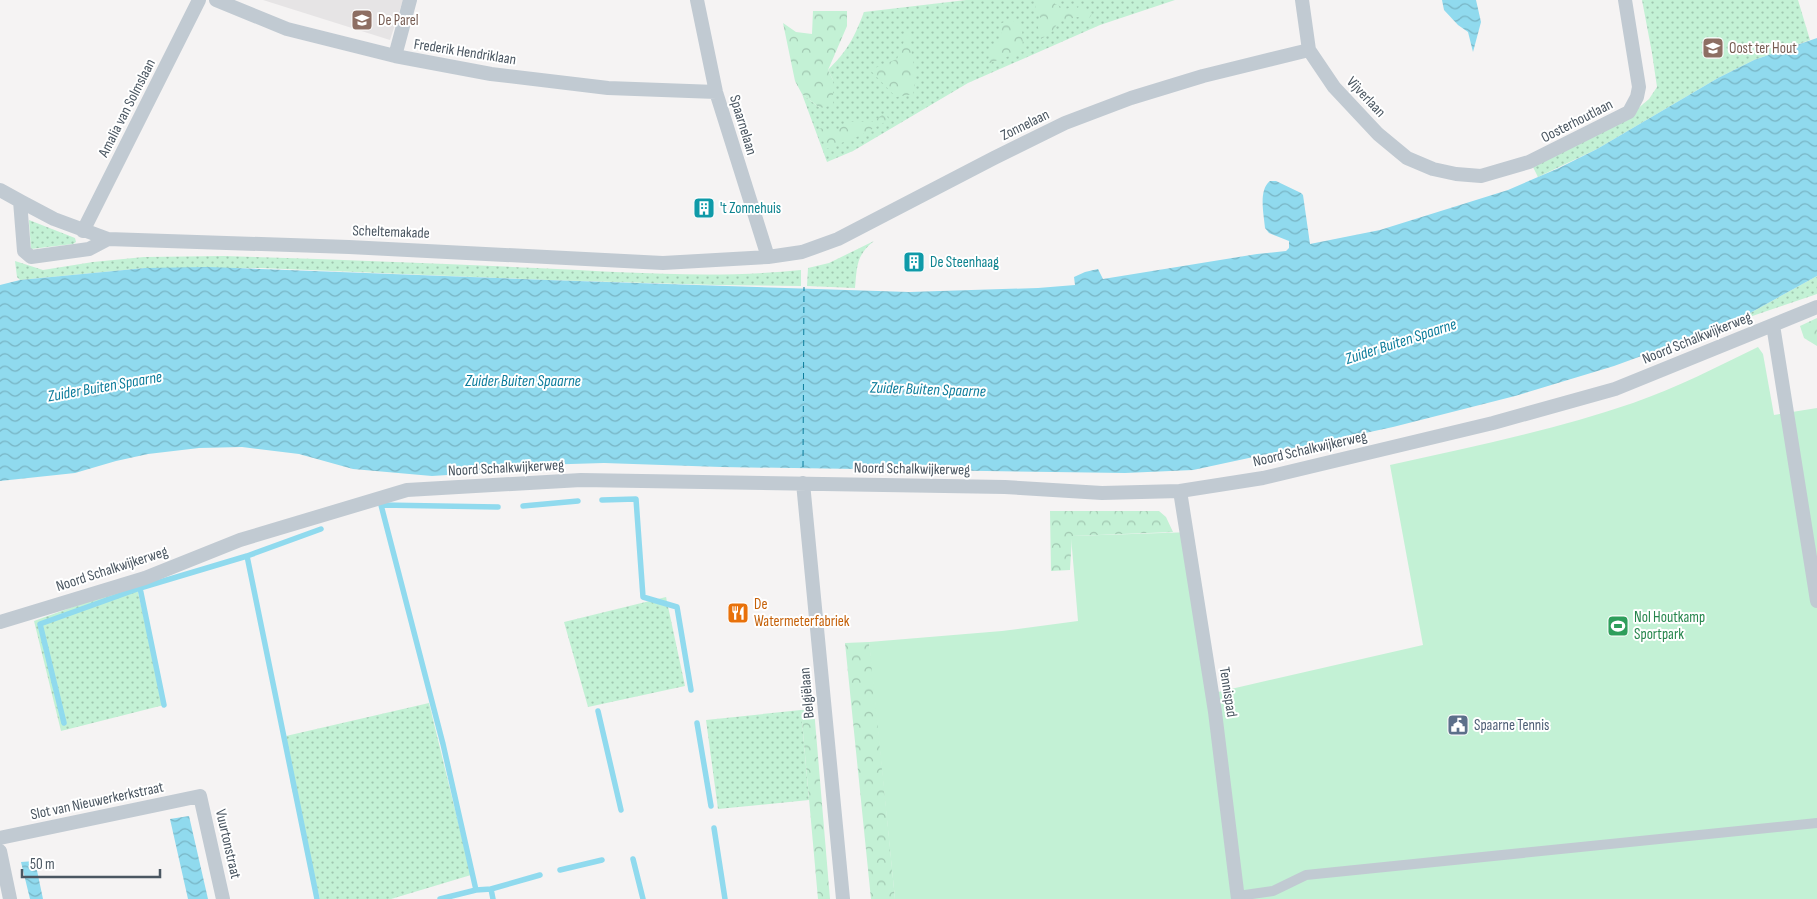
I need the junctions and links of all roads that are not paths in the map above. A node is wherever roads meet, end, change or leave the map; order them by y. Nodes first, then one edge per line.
1 (199, 0) edge
2 (216, 0) edge
3 (410, 0) edge
4 (697, 0) edge
5 (1302, 0) edge
6 (1625, 0) edge
7 (1309, 50) junction
8 (395, 56) junction
9 (716, 92) junction
10 (1456, 174) joint
11 (0, 190) edge
12 (20, 201) junction
13 (83, 231) junction
14 (108, 239) junction
15 (768, 257) junction
16 (1817, 307) edge
17 (1773, 326) junction
18 (803, 483) junction
19 (1180, 491) junction
20 (1817, 601) edge
21 (0, 622) edge
22 (200, 796) joint
23 (1817, 822) edge
24 (0, 838) edge
25 (0, 852) edge
26 (1238, 897) edge
27 (10, 899) edge
28 (224, 899) edge
29 (843, 899) edge

1 - 13 street, Amalia van Solmslaan
2 - 8 street, Frederik Hendriklaan
3 - 8 street
4 - 9 street, Spaarnelaan
5 - 7 street, Vijverlaan
6 - 10 street, Oosterhoutlaan
7 - 10 street, Vijverlaan
7 - 15 street, Zonnelaan
8 - 9 street, Frederik Hendriklaan
9 - 15 street, Spaarnelaan
11 - 12 street, Scheltemakade
12 - 13 street, Scheltemakade
12 - 14 street
13 - 14 street, Scheltemakade
14 - 15 street, Scheltemakade
16 - 17 street, Noord Schalkwijkerweg
17 - 19 street, Noord Schalkwijkerweg
17 - 20 street
18 - 19 street, Noord Schalkwijkerweg
18 - 21 street, Noord Schalkwijkerweg
18 - 29 street, Belgiëlaan
19 - 26 street, Tennispad
22 - 24 street, Slot van Nieuwerkerkstraat
22 - 28 street, Vuurtonstraat
23 - 26 street
25 - 27 street

